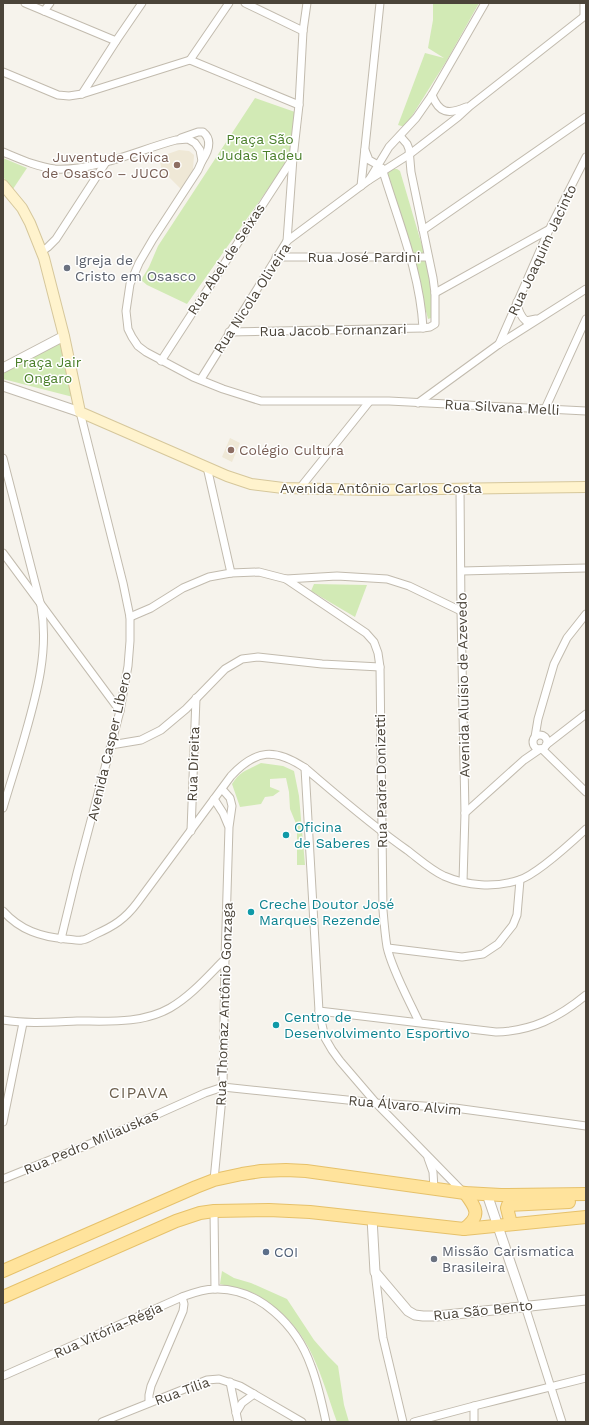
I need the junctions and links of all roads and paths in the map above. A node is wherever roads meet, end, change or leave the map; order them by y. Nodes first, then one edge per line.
1 (25, 3) edge
2 (50, 3) edge
3 (142, 3) edge
4 (229, 3) edge
5 (245, 3) edge
6 (307, 3) edge
7 (380, 3) edge
8 (485, 3) edge
9 (584, 3) edge
10 (44, 11) junction
11 (585, 16) edge
12 (303, 31) junction
13 (116, 41) junction
14 (190, 60) junction
15 (3, 72) edge
16 (82, 94) junction
17 (432, 95) junction
18 (299, 105) junction
19 (470, 106) junction
20 (586, 117) edge
21 (400, 136) junction
22 (176, 140) junction
23 (365, 150) junction
24 (3, 152) edge
25 (386, 152) junction
26 (410, 154) junction
27 (586, 157) edge
28 (293, 158) junction
29 (202, 161) junction
30 (106, 162) junction
31 (379, 164) junction
32 (396, 164) junction
33 (383, 172) junction
34 (369, 180) junction
35 (3, 185) edge
36 (361, 186) junction
37 (423, 230) junction
38 (548, 230) junction
39 (287, 241) junction
40 (41, 252) junction
41 (276, 257) junction
42 (428, 257) junction
43 (411, 258) junction
44 (586, 289) edge
45 (435, 293) junction
46 (517, 302) junction
47 (541, 318) junction
48 (586, 319) edge
49 (422, 328) junction
50 (229, 332) junction
51 (64, 336) junction
52 (499, 344) junction
53 (161, 361) junction
54 (3, 368) edge
55 (201, 380) junction
56 (3, 386) edge
57 (369, 402) junction
58 (418, 403) junction
59 (545, 408) junction
60 (586, 411) edge
61 (80, 412) junction
62 (3, 458) edge
63 (207, 467) junction
64 (586, 487) edge
65 (300, 488) junction
66 (460, 488) junction
67 (3, 553) edge
68 (586, 568) edge
69 (462, 571) junction
70 (231, 573) junction
71 (286, 579) junction
72 (41, 606) junction
73 (461, 611) junction
74 (586, 614) edge
75 (130, 617) junction
76 (380, 667) junction
77 (196, 698) junction
78 (120, 711) junction
79 (586, 714) edge
80 (541, 743) junction
81 (111, 746) junction
82 (524, 760) junction
83 (304, 768) junction
84 (222, 789) junction
85 (586, 792) edge
86 (214, 799) junction
87 (3, 808) edge
88 (465, 813) junction
89 (229, 827) junction
90 (586, 829) edge
91 (191, 831) junction
92 (382, 832) junction
93 (520, 880) junction
94 (463, 882) junction
95 (3, 912) edge
96 (61, 938) junction
97 (388, 948) junction
98 (225, 959) junction
99 (586, 995) edge
100 (319, 1011) junction
101 (3, 1020) edge
102 (419, 1022) junction
103 (22, 1023) junction
104 (223, 1087) junction
105 (376, 1103) junction
106 (3, 1122) edge
107 (586, 1126) edge
108 (428, 1156) junction
109 (3, 1179) edge
110 (214, 1180) junction
111 (434, 1189) junction
112 (465, 1193) junction
113 (487, 1194) junction
114 (586, 1194) edge
115 (586, 1201) edge
116 (214, 1211) junction
117 (586, 1217) edge
118 (372, 1218) junction
119 (511, 1224) junction
120 (498, 1226) junction
121 (464, 1229) junction
122 (3, 1271) edge
123 (375, 1272) junction
124 (215, 1289) junction
125 (3, 1297) edge
126 (182, 1297) junction
127 (586, 1300) edge
128 (525, 1306) junction
129 (3, 1376) edge
130 (586, 1378) edge
131 (230, 1382) junction
132 (551, 1387) junction
133 (254, 1394) junction
134 (149, 1402) junction
135 (474, 1406) junction
136 (236, 1413) junction
137 (102, 1422) edge
138 (238, 1422) edge
139 (302, 1422) edge
140 (326, 1422) edge
141 (403, 1422) edge
142 (414, 1422) edge
143 (474, 1422) edge
144 (562, 1422) edge

1 - 10 street
2 - 10 street
3 - 13 street
4 - 14 street
5 - 12 street
6 - 12 street
7 - 23 street
8 - 17 street, Rua Nicola Oliveira
9 - 11 street
10 - 13 street
11 - 19 street, Rua Nicola Oliveira
12 - 18 street
13 - 16 street
14 - 16 street
14 - 18 street
15 - 16 street
17 - 19 street
17 - 21 street, Rua Nicola Oliveira
18 - 28 street
19 - 26 street, Rua Nicola Oliveira
20 - 37 street
21 - 25 street, Rua Nicola Oliveira
21 - 26 street
22 - 29 street
22 - 29 street, Rua Silvana Melli
22 - 30 street
23 - 31 street
23 - 36 street
24 - 30 street
25 - 31 street, Rua Nicola Oliveira
25 - 32 street
26 - 32 street, Rua Nicola Oliveira
26 - 37 street
27 - 38 street, Rua Joaquim Jacinto
28 - 39 street
28 - 53 street, Rua Abel de Seixas
29 - 53 street, Rua Silvana Melli
30 - 40 street
31 - 33 street
31 - 34 street, Rua Nicola Oliveira
32 - 33 street, Rua Nicola Oliveira
33 - 34 street, Rua Nicola Oliveira
33 - 43 street
34 - 36 street, Rua Nicola Oliveira
35 - 40 main road
36 - 39 street, Rua Nicola Oliveira
37 - 42 street
38 - 45 street
38 - 46 street, Rua Joaquim Jacinto
39 - 41 street, Rua Nicola Oliveira
40 - 51 main road
41 - 43 street, Rua José Pardini
41 - 50 street, Rua Nicola Oliveira
42 - 43 street, Rua José Pardini
42 - 45 street
43 - 49 street
44 - 47 street
45 - 49 street, Rua Jacob Fornanzari
46 - 47 street
46 - 52 street, Rua Joaquim Jacinto
47 - 52 street
48 - 59 street
49 - 50 street, Rua Jacob Fornanzari
50 - 55 street, Rua Nicola Oliveira
51 - 54 street
51 - 61 main road
52 - 58 street
53 - 55 street, Rua Silvana Melli
55 - 57 street, Rua Silvana Melli
56 - 61 street, Avenida Antônio Carlos Costa
57 - 58 street, Rua Silvana Melli
57 - 65 street
58 - 59 street, Rua Silvana Melli
59 - 60 street, Rua Silvana Melli
61 - 63 main road, Avenida Antônio Carlos Costa
61 - 75 street, Avenida Casper Líbero
62 - 72 street
63 - 65 main road, Avenida Antônio Carlos Costa
63 - 70 street
64 - 66 main road, Avenida Antônio Carlos Costa
65 - 66 main road, Avenida Antônio Carlos Costa
66 - 69 street, Avenida Aluísio de Azevedo
67 - 72 street
68 - 69 street
69 - 73 street, Avenida Aluísio de Azevedo
70 - 71 street
70 - 75 street
71 - 73 street
71 - 76 street, Rua Padre Donizetti
72 - 78 street
72 - 87 street
73 - 88 street, Avenida Aluísio de Azevedo
74 - 80 street
75 - 78 street, Avenida Casper Líbero
76 - 77 street
76 - 92 street, Rua Padre Donizetti
77 - 81 street
77 - 91 street, Rua Direita
78 - 81 street, Avenida Casper Líbero
79 - 80 street
80 - 82 street
80 - 82 street
80 - 85 street
81 - 96 street, Avenida Casper Líbero
82 - 88 street
83 - 84 street
83 - 92 street
83 - 100 street
84 - 86 street
84 - 89 street, Rua Thomaz Antônio Gonzaga
86 - 89 street, Rua Thomaz Antônio Gonzaga
86 - 91 street
88 - 94 street, Avenida Aluísio de Azevedo
89 - 98 street, Rua Thomaz Antônio Gonzaga
90 - 93 street
91 - 96 street
92 - 94 street
92 - 97 street, Rua Padre Donizetti
93 - 94 street
93 - 97 street
95 - 96 street
97 - 102 street, Rua Padre Donizetti
98 - 103 street
98 - 104 street, Rua Thomaz Antônio Gonzaga
99 - 102 street
100 - 102 street
100 - 105 street
101 - 103 street
103 - 106 street
104 - 105 street, Rua Álvaro Alvim
104 - 109 street, Rua Pedro Miliauskas
104 - 110 street, Rua Thomaz Antônio Gonzaga
105 - 107 street, Rua Álvaro Alvim
105 - 108 street
108 - 111 street
108 - 112 street
110 - 111 main road
110 - 122 main road
111 - 112 main road
112 - 113 main road
112 - 121 main road
113 - 114 main road
113 - 120 street
115 - 119 main road
116 - 118 main road
116 - 124 street
116 - 125 main road
117 - 119 main road
118 - 121 main road
118 - 123 street
119 - 120 main road
120 - 121 main road
120 - 128 street
123 - 128 street, Rua São Bento
123 - 141 street
124 - 126 street, Rua Vitória-Régia
124 - 140 street, Rua Vitória-Régia
126 - 129 street, Rua Vitória-Régia
126 - 134 street
127 - 128 street, Rua São Bento
128 - 132 street
130 - 132 street
131 - 133 street, Rua Tília
131 - 134 street, Rua Tília
131 - 136 street
132 - 135 street
132 - 144 street
133 - 136 street
133 - 139 street, Rua Tília
134 - 137 street, Rua Tília
135 - 142 street
135 - 143 street
136 - 138 street

